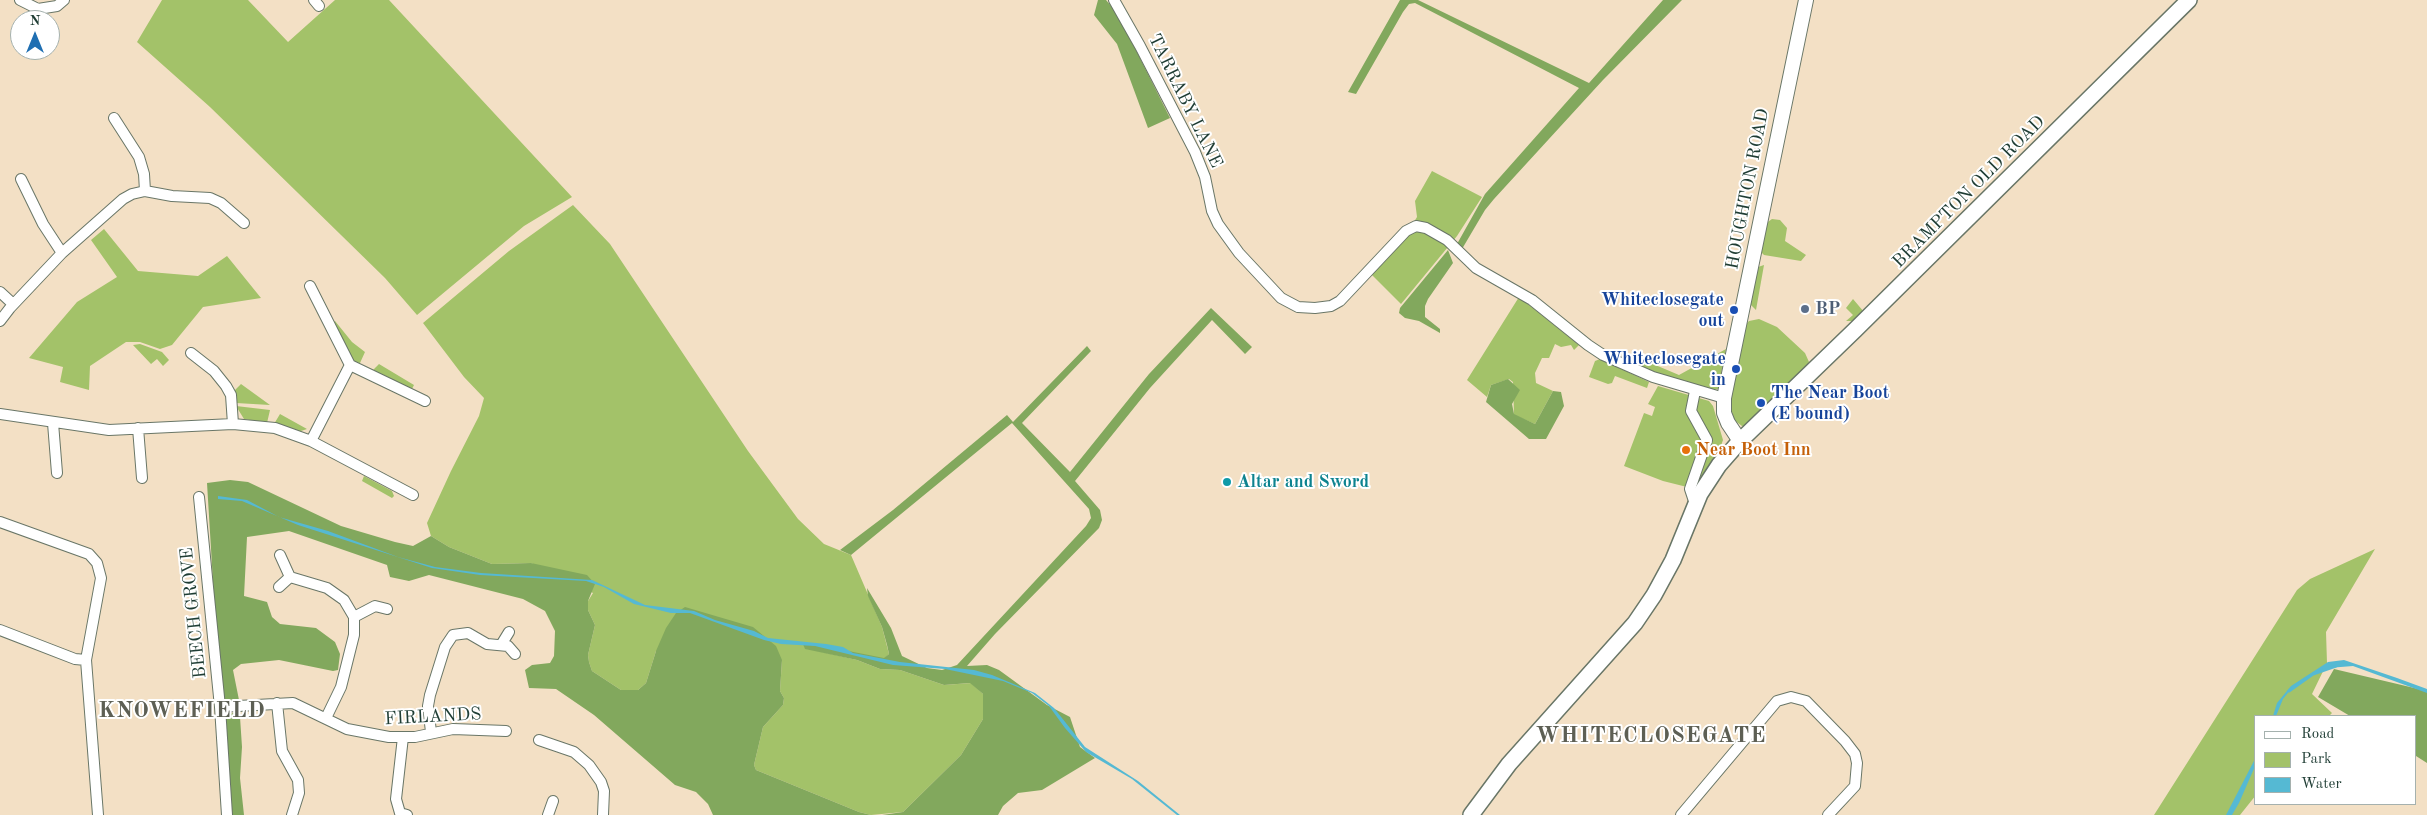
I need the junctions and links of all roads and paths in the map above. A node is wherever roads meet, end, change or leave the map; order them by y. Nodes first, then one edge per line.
1 (20, 0) edge
2 (64, 0) edge
3 (1114, 0) edge
4 (1806, 0) edge
5 (2189, 0) edge
6 (114, 118) dead end
7 (22, 179) dead end
8 (145, 191) junction
9 (244, 223) dead end
10 (62, 253) junction
11 (310, 286) dead end
12 (0, 292) edge
13 (14, 304) junction
14 (0, 321) edge
15 (191, 353) dead end
16 (350, 365) junction
17 (1695, 391) junction
18 (1724, 398) junction
19 (426, 401) dead end
20 (0, 414) edge
21 (53, 423) junction
22 (233, 424) junction
23 (138, 428) junction
24 (1740, 441) junction
25 (311, 442) junction
26 (57, 473) dead end
27 (142, 478) dead end
28 (413, 495) dead end
29 (199, 497) dead end
30 (1695, 504) junction
31 (0, 522) edge
32 (280, 555) dead end
33 (290, 577) junction
34 (279, 587) dead end
35 (387, 609) dead end
36 (354, 617) junction
37 (0, 630) edge
38 (508, 632) dead end
39 (501, 644) junction
40 (515, 654) dead end
41 (86, 660) junction
42 (276, 703) junction
43 (220, 707) junction
44 (326, 718) junction
45 (506, 731) dead end
46 (431, 732) junction
47 (403, 738) junction
48 (539, 740) dead end
49 (553, 801) dead end
50 (401, 814) edge
51 (98, 815) edge
52 (228, 815) edge
53 (292, 815) edge
54 (548, 815) edge
55 (604, 815) edge
56 (1471, 815) edge
57 (1681, 815) edge
58 (1828, 815) edge

1 - 2 street
3 - 17 street, TARRABY LANE
4 - 18 street, HOUGHTON ROAD
5 - 24 main road, BRAMPTON OLD ROAD
6 - 8 street
7 - 10 street
8 - 9 street
8 - 10 street
10 - 13 street
11 - 16 street
12 - 13 street
13 - 14 street
15 - 22 street
16 - 19 street
16 - 25 street
17 - 18 street, TARRABY LANE
17 - 30 street
18 - 24 street, HOUGHTON ROAD
20 - 21 street
21 - 23 street
21 - 26 street
22 - 23 street
22 - 25 street
23 - 27 street
24 - 30 main road
25 - 28 street
29 - 43 street, BEECH GROVE
30 - 56 main road
31 - 41 street
32 - 33 street
33 - 34 street
33 - 36 street
35 - 36 street
36 - 44 street
37 - 41 street
38 - 39 street
39 - 40 street
39 - 46 street
41 - 51 street
42 - 43 street, FIRLANDS
42 - 44 street, FIRLANDS
42 - 53 street
43 - 52 street, BEECH GROVE
44 - 47 street, FIRLANDS
45 - 46 street, FIRLANDS
46 - 47 street, FIRLANDS
47 - 50 street
48 - 55 street
49 - 54 street
57 - 58 street

